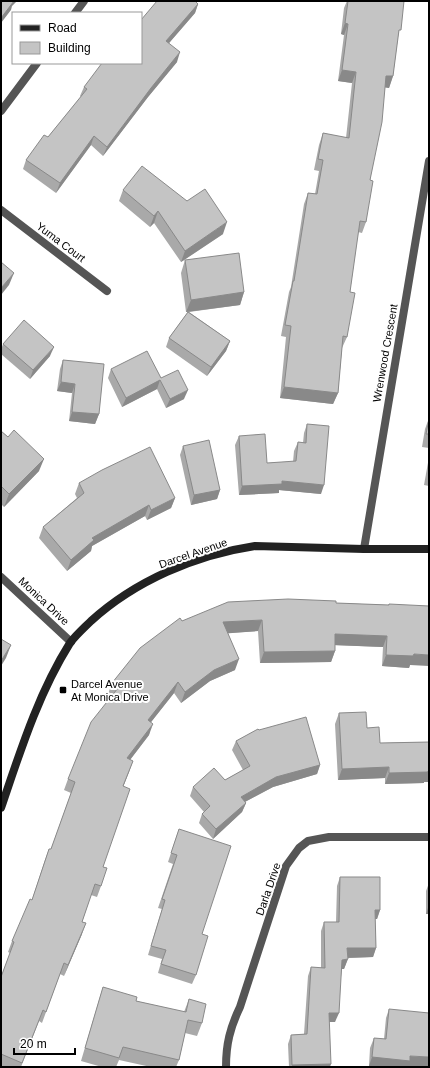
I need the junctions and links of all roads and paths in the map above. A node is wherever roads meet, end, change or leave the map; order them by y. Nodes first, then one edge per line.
1 (84, 1) edge
2 (76, 12) edge
3 (36, 64) edge
4 (1, 112) edge
5 (429, 161) edge
6 (1, 210) edge
7 (107, 291) dead end
8 (364, 549) junction
9 (429, 549) edge
10 (1, 576) edge
11 (71, 642) junction
12 (1, 808) edge
13 (429, 837) edge
14 (226, 1067) edge

1 - 2 street
3 - 4 street
5 - 8 street, Wrenwood Crescent
6 - 7 street, Yuma Court
8 - 9 street, Darcel Avenue
8 - 11 street, Darcel Avenue
10 - 11 street, Monica Drive
11 - 12 street, Darcel Avenue
13 - 14 street, Darla Drive

